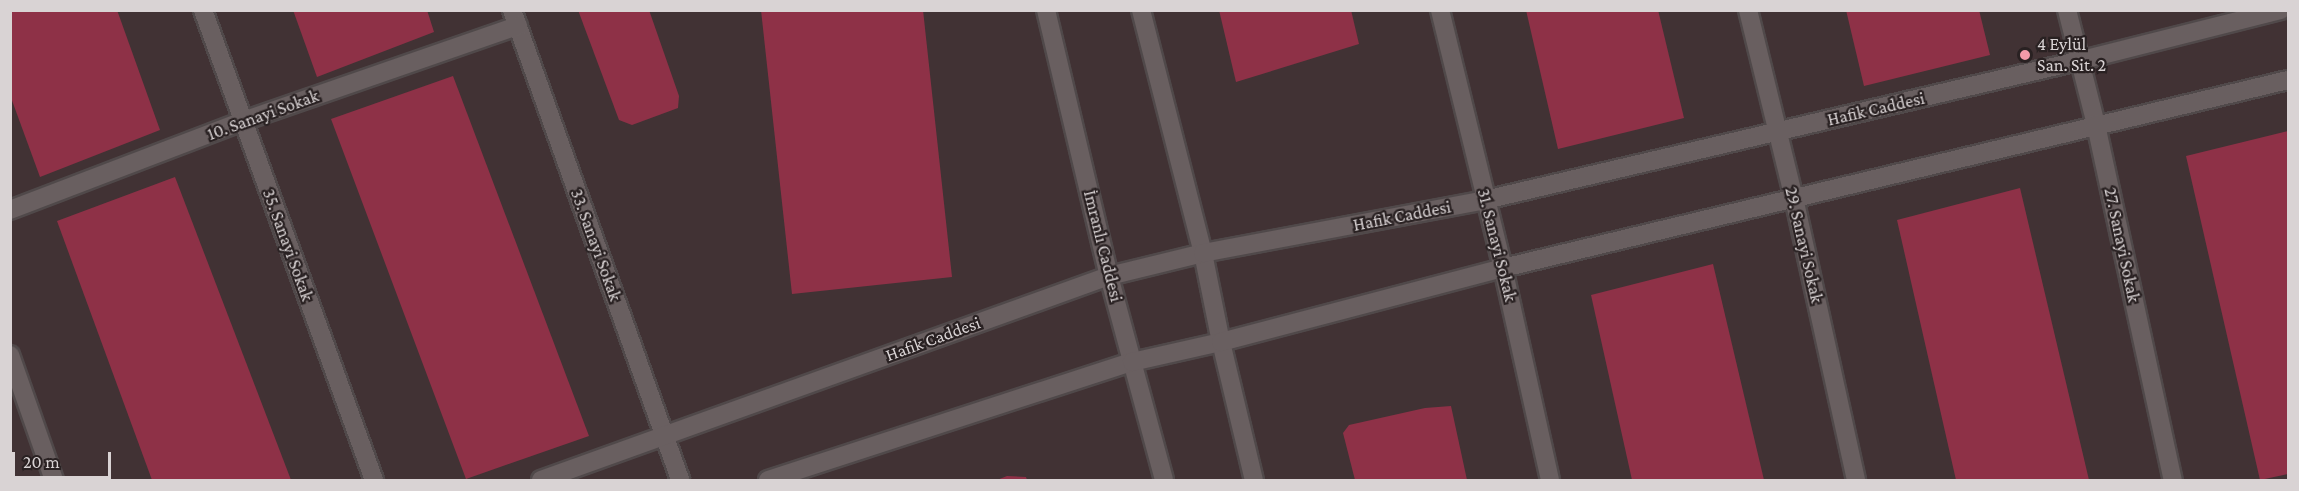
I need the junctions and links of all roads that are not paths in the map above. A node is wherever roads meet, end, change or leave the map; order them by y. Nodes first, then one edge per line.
1 (203, 10) edge
2 (1046, 10) edge
3 (1141, 10) edge
4 (1440, 10) edge
5 (1748, 10) edge
6 (2067, 10) edge
7 (2281, 10) edge
8 (515, 18) edge
9 (2078, 62) junction
10 (2289, 80) edge
11 (243, 121) junction
12 (2096, 125) junction
13 (1777, 133) junction
14 (1794, 198) junction
15 (1485, 200) junction
16 (10, 210) edge
17 (1203, 253) junction
18 (1503, 268) junction
19 (1109, 276) junction
20 (1221, 342) junction
21 (10, 355) edge
22 (1132, 362) junction
23 (664, 436) junction
24 (54, 480) edge
25 (374, 480) edge
26 (542, 480) edge
27 (680, 480) edge
28 (768, 480) edge
29 (1164, 480) edge
30 (1254, 480) edge
31 (1550, 480) edge
32 (1856, 480) edge
33 (2173, 480) edge

1 - 11 street, 35. Sanayi Sokak
2 - 19 street, İmranlı Caddesi
3 - 17 street
4 - 15 street, 31. Sanayi Sokak
5 - 13 street, 29. Sanayi Sokak
6 - 9 street, 27. Sanayi Sokak
7 - 9 street, Hafik Caddesi
8 - 11 street, 10. Sanayi Sokak
8 - 23 street, 33. Sanayi Sokak
9 - 12 street, 27. Sanayi Sokak
9 - 13 street, Hafik Caddesi
10 - 12 street
11 - 16 street, 10. Sanayi Sokak
11 - 25 street, 35. Sanayi Sokak
12 - 14 street
12 - 33 street, 27. Sanayi Sokak
13 - 14 street, 29. Sanayi Sokak
13 - 15 street, Hafik Caddesi
14 - 18 street
14 - 32 street, 29. Sanayi Sokak
15 - 17 street, Hafik Caddesi
15 - 18 street, 31. Sanayi Sokak
17 - 19 street, Hafik Caddesi
17 - 20 street
18 - 20 street
18 - 31 street, 31. Sanayi Sokak
19 - 22 street, İmranlı Caddesi
19 - 23 street, Hafik Caddesi
20 - 22 street
20 - 30 street
21 - 24 street
22 - 28 street
22 - 29 street, İmranlı Caddesi
23 - 26 street, Hafik Caddesi
23 - 27 street, 33. Sanayi Sokak

